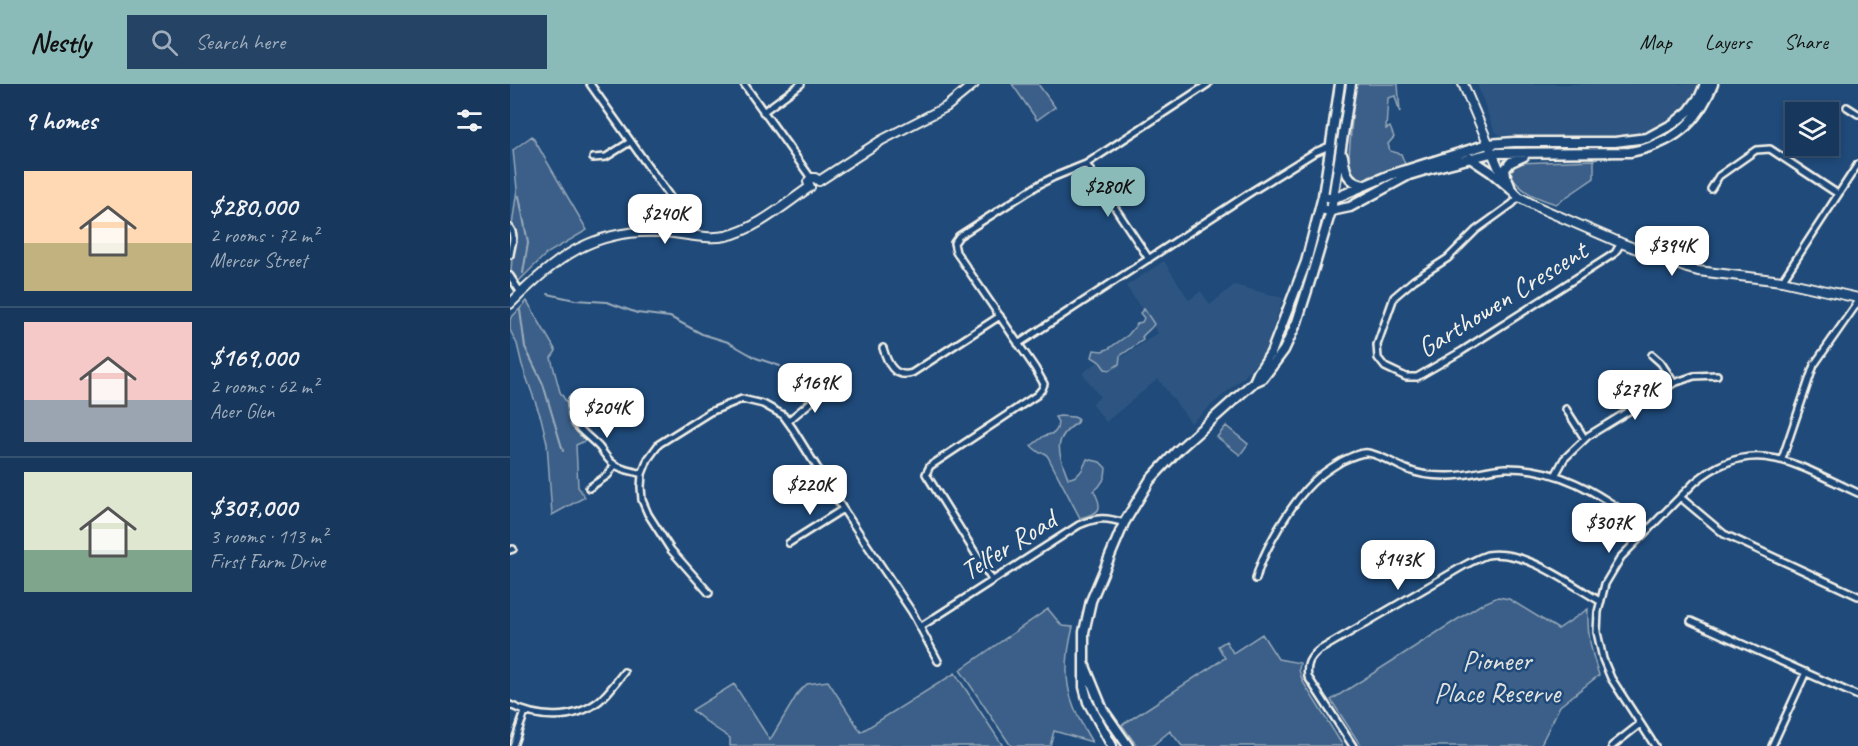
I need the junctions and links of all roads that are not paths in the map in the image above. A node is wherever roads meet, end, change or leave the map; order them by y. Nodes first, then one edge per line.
1 (590, 84) edge
2 (744, 84) edge
3 (801, 84) edge
4 (974, 84) edge
5 (1208, 84) edge
6 (1340, 84) edge
7 (1351, 84) edge
8 (1463, 84) edge
9 (1705, 84) edge
10 (1713, 84) edge
11 (1846, 107) dead end
12 (763, 112) junction
13 (1858, 114) edge
14 (630, 142) junction
15 (1342, 143) junction
16 (1488, 144) junction
17 (1332, 145) junction
18 (1491, 153) junction
19 (1530, 153) junction
20 (593, 158) dead end
21 (1470, 158) junction
22 (1086, 164) junction
23 (1858, 164) edge
24 (813, 182) junction
25 (1365, 185) junction
26 (1511, 189) junction
27 (1711, 189) dead end
28 (1838, 195) junction
29 (1323, 196) junction
30 (1520, 197) junction
31 (1333, 198) junction
32 (1320, 209) junction
33 (1331, 211) junction
34 (510, 228) edge
35 (675, 233) junction
36 (1621, 243) junction
37 (510, 255) edge
38 (1149, 259) junction
39 (510, 276) edge
40 (1782, 281) junction
41 (521, 293) junction
42 (1858, 300) edge
43 (510, 304) edge
44 (1000, 316) junction
45 (1018, 344) junction
46 (883, 348) dead end
47 (1652, 355) dead end
48 (1717, 375) dead end
49 (1254, 382) junction
50 (1674, 383) junction
51 (818, 388) dead end
52 (572, 400) dead end
53 (1566, 409) dead end
54 (788, 422) junction
55 (1585, 439) junction
56 (1782, 459) junction
57 (615, 465) junction
58 (642, 474) junction
59 (1556, 474) junction
60 (589, 488) dead end
61 (1858, 492) edge
62 (1680, 497) junction
63 (843, 509) junction
64 (1124, 523) junction
65 (1649, 528) junction
66 (789, 543) dead end
67 (1256, 579) dead end
68 (992, 580) junction
69 (710, 593) dead end
70 (1858, 596) edge
71 (1600, 601) junction
72 (1691, 621) dead end
73 (920, 627) junction
74 (938, 661) dead end
75 (1084, 663) junction
76 (624, 672) dead end
77 (1806, 672) junction
78 (1858, 696) edge
79 (510, 705) edge
80 (525, 712) junction
81 (1640, 724) junction
82 (1112, 745) edge
83 (513, 746) edge
84 (1128, 746) edge
85 (1353, 746) edge
86 (1612, 746) edge
87 (1655, 746) edge
88 (1772, 746) edge

1 - 14 street
2 - 12 street
3 - 12 street
4 - 24 street
5 - 22 street
6 - 17 main road
7 - 15 main road
8 - 16 street
9 - 16 main road
10 - 19 main road
11 - 13 street
12 - 24 street
14 - 20 street
14 - 35 street
15 - 17 main road
15 - 25 main road
15 - 31 main road
16 - 18 street
16 - 25 main road
17 - 29 main road
17 - 38 street
18 - 19 main road
18 - 21 main road
18 - 26 street
19 - 26 main road
21 - 26 main road
21 - 33 main road
22 - 38 street
22 - 44 street
23 - 28 street
24 - 35 street
25 - 31 main road
26 - 30 street
27 - 28 street
28 - 40 street
29 - 31 main road
29 - 32 main road
30 - 36 street
30 - 36 street, Garthowen Crescent
31 - 33 main road
32 - 33 main road
32 - 49 main road
33 - 49 main road
34 - 37 street
35 - 41 street
36 - 40 street
38 - 45 street
39 - 41 street
40 - 42 street
41 - 43 street
42 - 56 street
44 - 45 street
44 - 46 street
45 - 68 street
47 - 50 street
48 - 50 street
49 - 64 main road
50 - 55 street
51 - 54 street
52 - 57 street
53 - 55 street
54 - 58 street
54 - 63 street
55 - 59 street
56 - 61 street
56 - 62 street
57 - 58 street
57 - 60 street
58 - 69 street
59 - 65 street
59 - 67 street
62 - 65 street
62 - 70 street
63 - 66 street
63 - 73 street
64 - 68 street, Telfer Road
64 - 75 main road
65 - 71 street
68 - 73 street, Telfer Road
71 - 81 street
71 - 85 street
72 - 77 street
73 - 74 street
75 - 82 main road
75 - 84 main road
76 - 80 street
77 - 78 street
77 - 88 street
79 - 80 street
80 - 83 street
81 - 86 street
81 - 87 street

